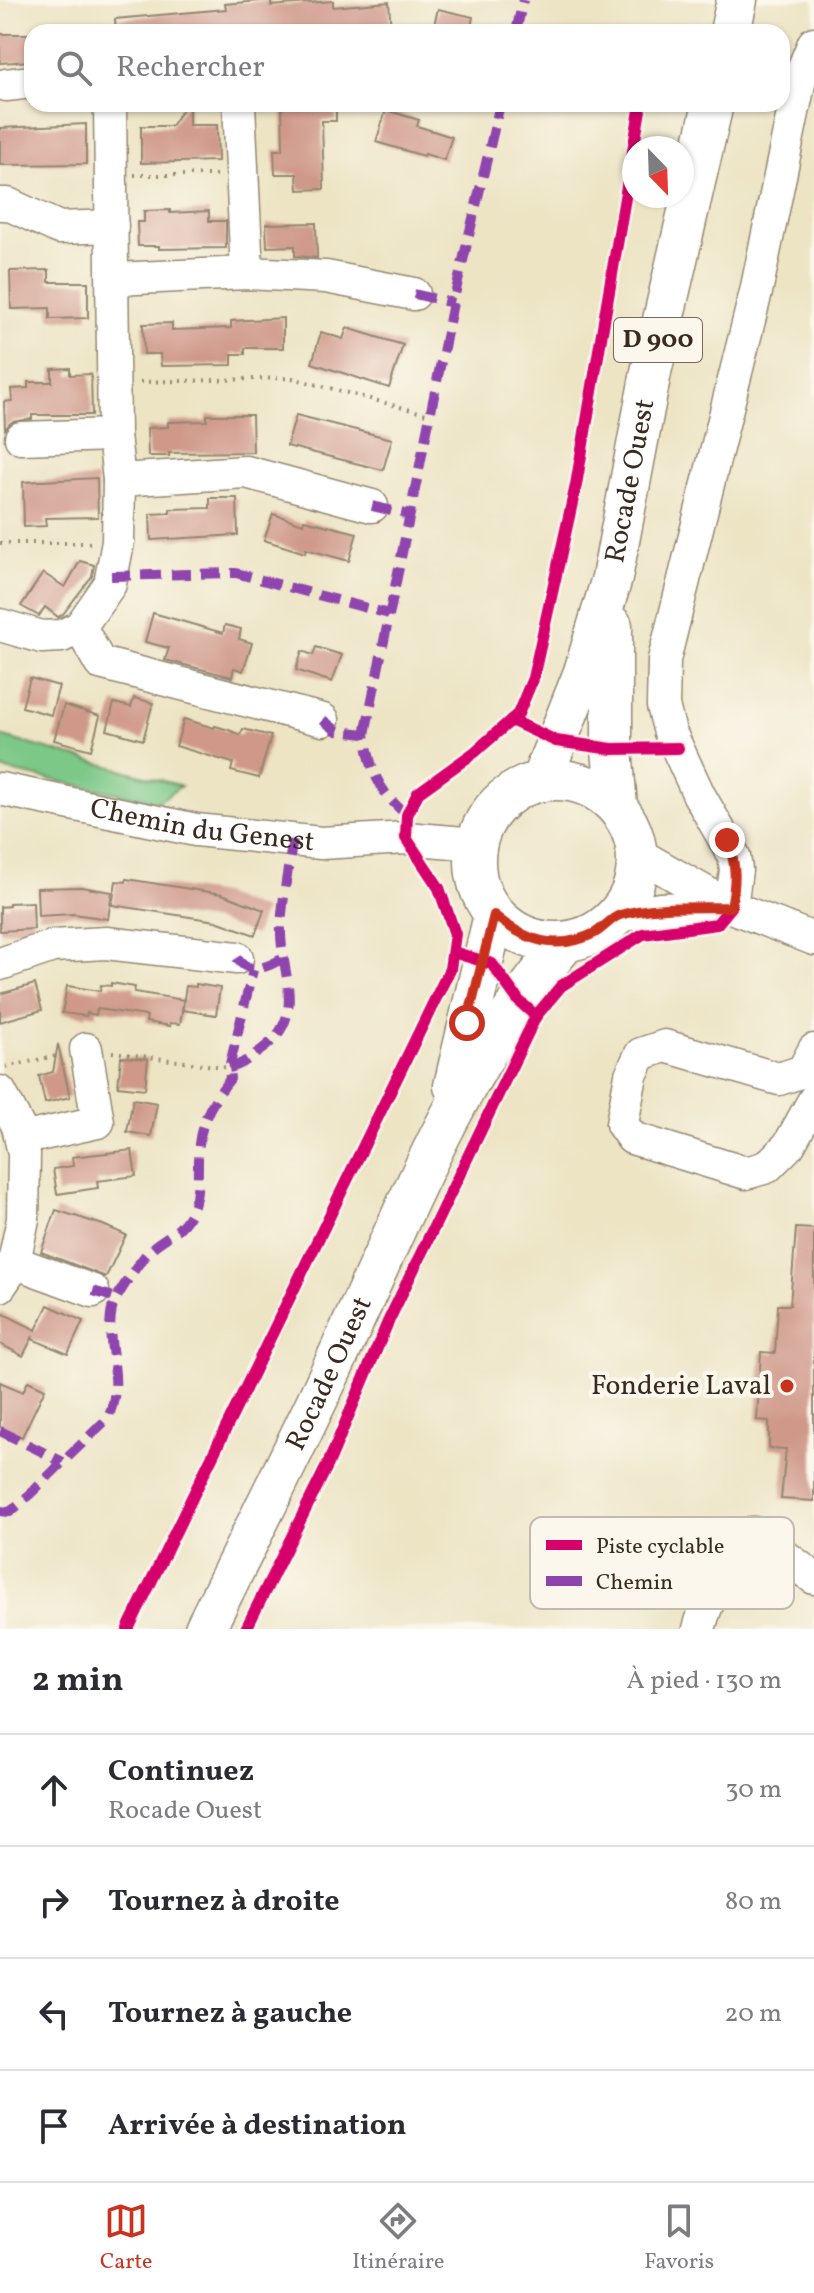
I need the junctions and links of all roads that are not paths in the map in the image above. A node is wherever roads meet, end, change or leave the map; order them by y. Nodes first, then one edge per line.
1 (737, 0) edge
2 (732, 24) edge
3 (814, 43) edge
4 (110, 112) edge
5 (240, 112) edge
6 (711, 112) edge
7 (0, 204) edge
8 (112, 226) junction
9 (247, 273) junction
10 (114, 279) junction
11 (414, 294) dead end
12 (114, 435) junction
13 (21, 438) dead end
14 (119, 480) junction
15 (372, 506) dead end
16 (612, 578) junction
17 (0, 625) edge
18 (80, 627) junction
19 (323, 720) dead end
20 (541, 781) junction
21 (0, 789) edge
22 (617, 806) junction
23 (476, 844) junction
24 (638, 854) junction
25 (731, 907) junction
26 (494, 915) junction
27 (617, 916) junction
28 (814, 939) edge
29 (565, 943) junction
30 (237, 958) dead end
31 (0, 964) edge
32 (86, 1049) dead end
33 (814, 1050) edge
34 (0, 1092) edge
35 (814, 1100) edge
36 (448, 1117) junction
37 (21, 1139) junction
38 (7, 1274) edge
39 (93, 1291) dead end
40 (794, 1563) edge
41 (814, 1578) edge
42 (705, 1609) edge
43 (205, 1629) edge
44 (699, 1629) edge

1 - 2 main road
3 - 25 street
4 - 8 street
5 - 9 street
6 - 16 main road, Rocade Ouest / D 900
7 - 8 street
8 - 10 street
9 - 10 street
9 - 11 street
10 - 12 street
12 - 13 street
12 - 14 street
14 - 15 street
14 - 18 street
16 - 20 main road, Rocade Ouest / D 900
16 - 22 main road, Rocade Ouest / D 900
17 - 18 street
18 - 19 street
20 - 22 main road
20 - 23 main road
21 - 23 street, Chemin du Genest
22 - 24 main road
23 - 26 main road
24 - 25 street
24 - 27 main road
25 - 27 street
25 - 28 street
26 - 29 main road
26 - 36 main road, Rocade Ouest
27 - 29 main road
29 - 36 main road, Rocade Ouest
30 - 31 street
32 - 37 street
33 - 35 street
34 - 37 street
36 - 43 main road, Rocade Ouest
37 - 38 street
38 - 39 street
40 - 41 street
42 - 44 street

